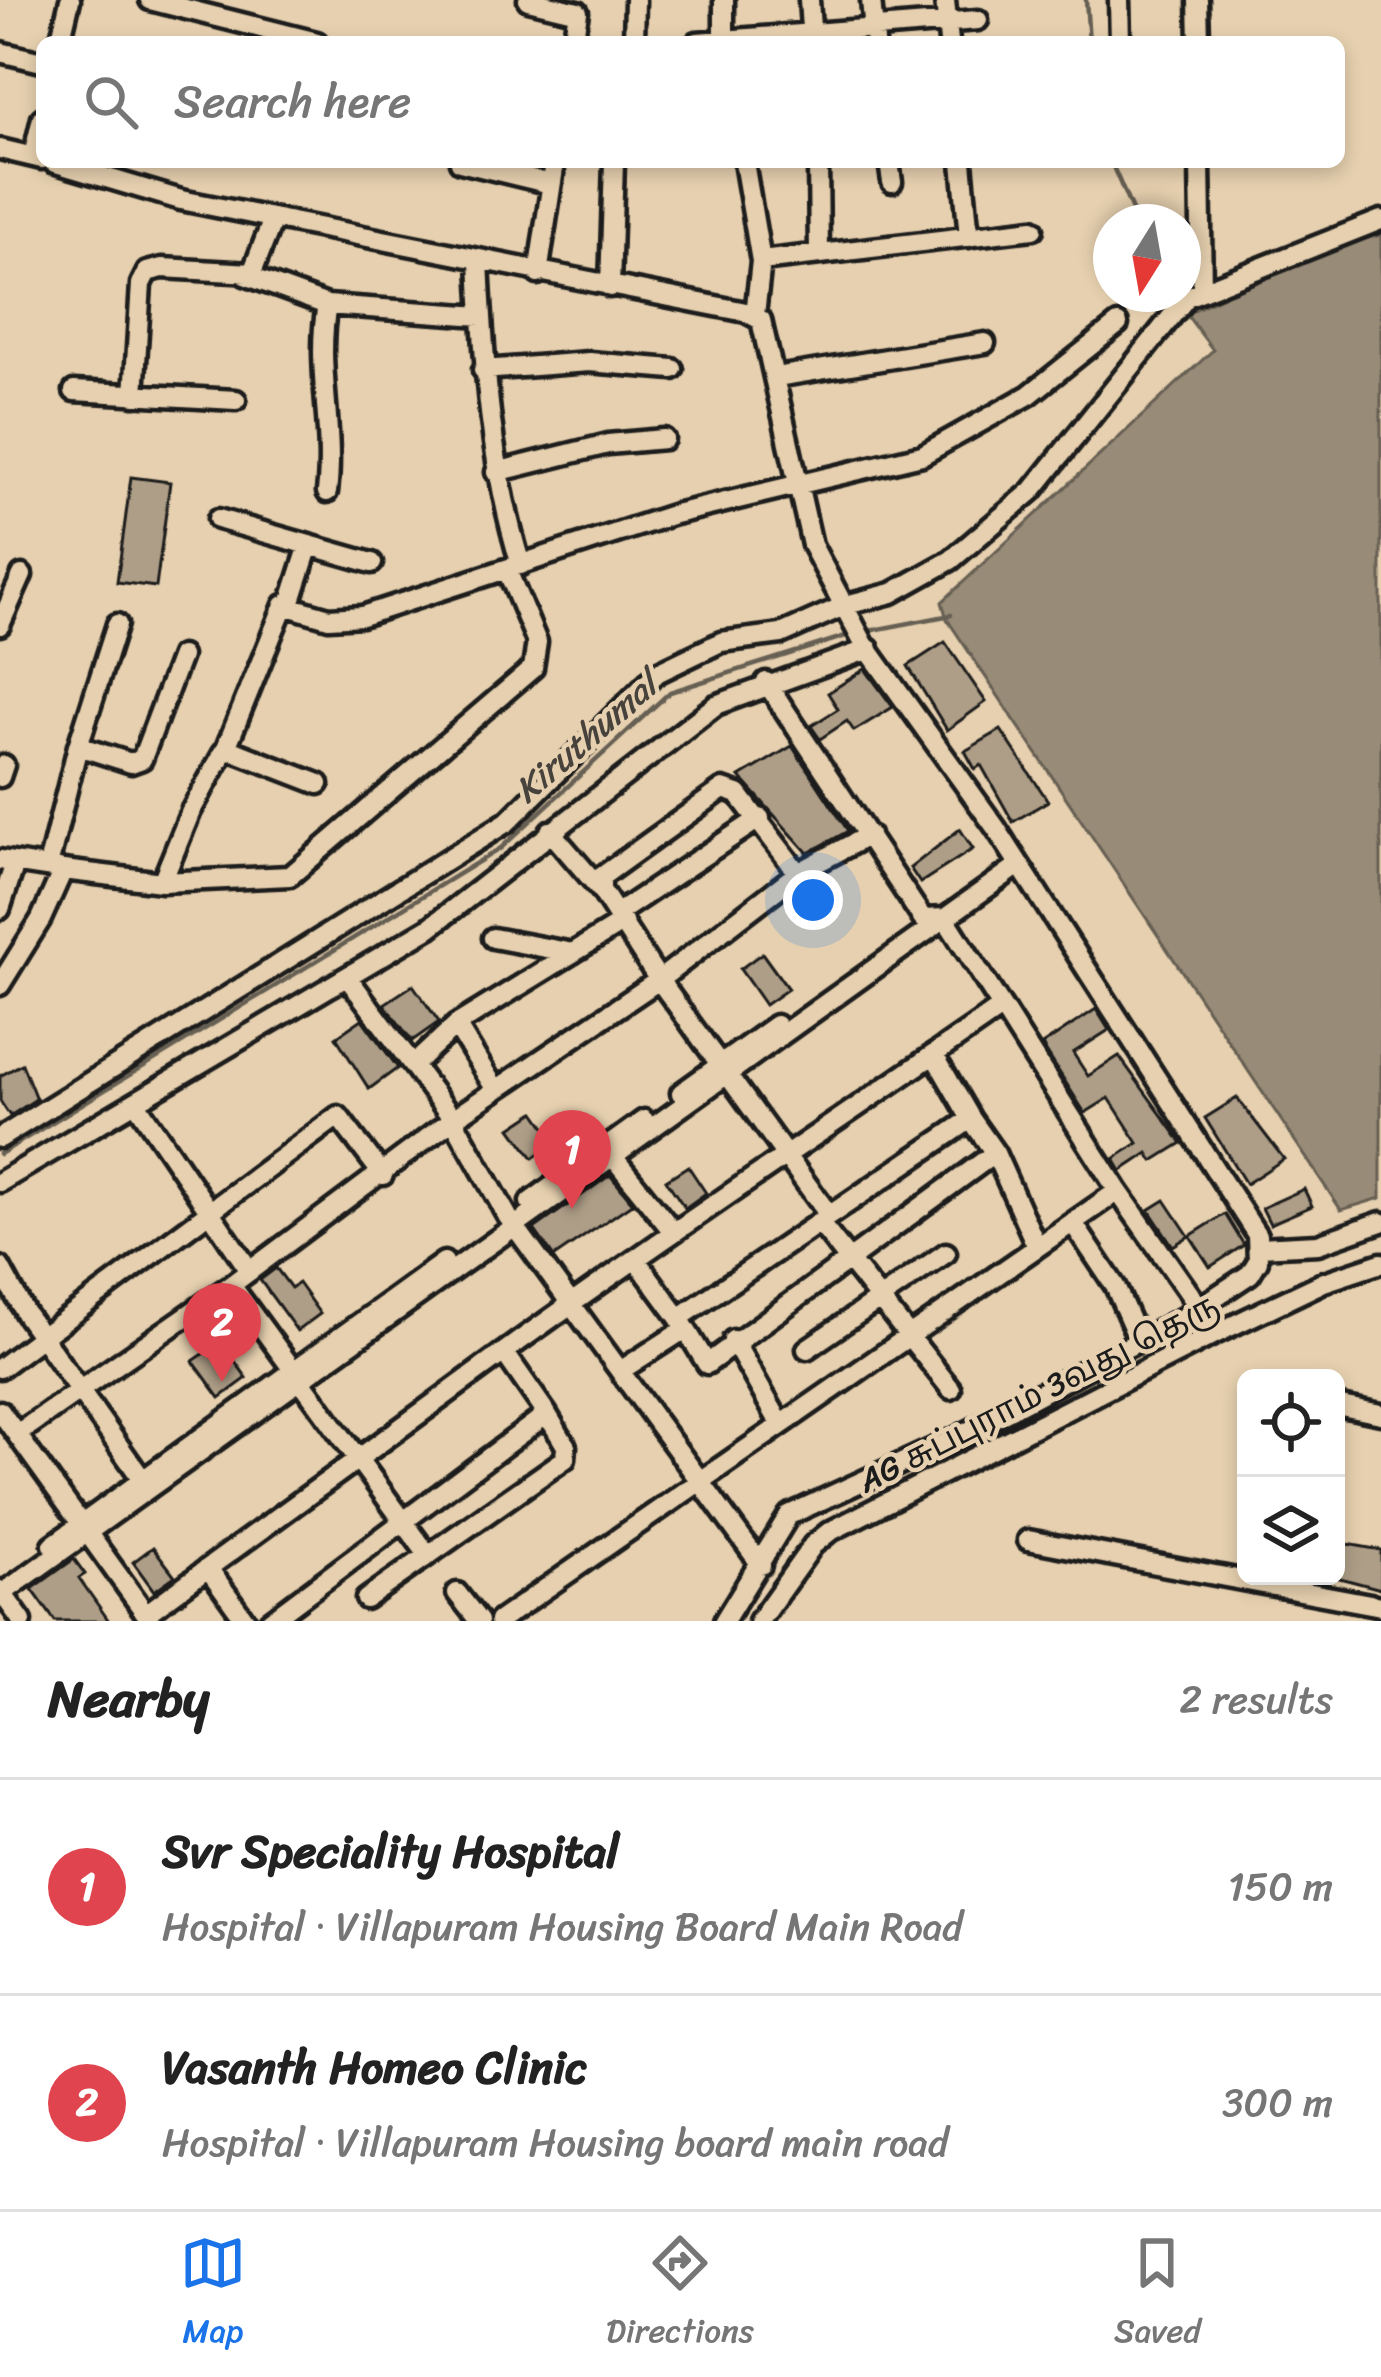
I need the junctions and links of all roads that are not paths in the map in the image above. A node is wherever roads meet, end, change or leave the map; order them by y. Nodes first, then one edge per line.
1 (70, 0) edge
2 (150, 0) edge
3 (528, 0) edge
4 (635, 0) edge
5 (724, 0) edge
6 (809, 0) edge
7 (872, 0) edge
8 (945, 0) edge
9 (1119, 0) edge
10 (1198, 0) edge
11 (978, 20) dead end
12 (948, 33) edge
13 (61, 36) edge
14 (293, 36) edge
15 (574, 36) edge
16 (634, 36) edge
17 (724, 36) edge
18 (812, 36) edge
19 (874, 36) edge
20 (1120, 36) edge
21 (1199, 36) edge
22 (0, 52) edge
23 (36, 61) edge
24 (0, 148) edge
25 (36, 157) edge
26 (73, 168) edge
27 (485, 168) edge
28 (554, 168) edge
29 (614, 168) edge
30 (745, 168) edge
31 (818, 168) edge
32 (963, 168) edge
33 (1200, 168) edge
34 (551, 184) junction
35 (1197, 204) edge
36 (273, 219) junction
37 (1381, 220) edge
38 (1034, 229) dead end
39 (969, 237) junction
40 (819, 254) junction
41 (760, 261) junction
42 (479, 262) junction
43 (538, 274) junction
44 (245, 275) junction
45 (610, 287) junction
46 (1201, 293) edge
47 (327, 304) junction
48 (1178, 312) edge
49 (755, 315) junction
50 (482, 316) junction
51 (1118, 324) dead end
52 (986, 343) dead end
53 (673, 369) dead end
54 (483, 370) junction
55 (776, 377) junction
56 (74, 391) dead end
57 (134, 394) junction
58 (236, 400) dead end
59 (664, 439) dead end
60 (496, 472) junction
61 (797, 483) junction
62 (327, 492) dead end
63 (218, 520) dead end
64 (309, 545) junction
65 (372, 563) dead end
66 (514, 568) junction
67 (22, 575) dead end
68 (290, 604) junction
69 (850, 613) junction
70 (117, 624) dead end
71 (0, 626) edge
72 (867, 647) junction
73 (181, 656) dead end
74 (766, 682) junction
75 (78, 746) junction
76 (226, 748) junction
77 (320, 784) dead end
78 (760, 818) junction
79 (550, 831) junction
80 (869, 835) junction
81 (1016, 860) junction
82 (7, 862) edge
83 (56, 868) junction
84 (798, 872) junction
85 (163, 882) junction
86 (601, 890) junction
87 (0, 909) edge
88 (620, 917) junction
89 (945, 918) junction
90 (923, 919) junction
91 (493, 938) dead end
92 (573, 953) junction
93 (348, 978) junction
94 (659, 980) junction
95 (0, 985) edge
96 (1002, 1006) junction
97 (456, 1025) junction
98 (934, 1054) junction
99 (413, 1065) junction
100 (725, 1069) junction
101 (496, 1090) junction
102 (136, 1103) junction
103 (453, 1119) junction
104 (970, 1119) junction
105 (0, 1138) edge
106 (995, 1153) junction
107 (614, 1157) junction
108 (788, 1157) junction
109 (383, 1175) junction
110 (0, 1182) edge
111 (1118, 1191) junction
112 (209, 1209) junction
113 (824, 1218) junction
114 (512, 1222) junction
115 (1381, 1222) edge
116 (1073, 1223) junction
117 (671, 1229) junction
118 (1037, 1247) junction
119 (1259, 1247) junction
120 (946, 1253) dead end
121 (845, 1260) junction
122 (637, 1261) junction
123 (1381, 1263) edge
124 (0, 1267) edge
125 (250, 1271) junction
126 (231, 1285) junction
127 (880, 1298) junction
128 (571, 1304) junction
129 (1209, 1320) junction
130 (681, 1324) junction
131 (43, 1334) junction
132 (911, 1335) junction
133 (733, 1340) junction
134 (1138, 1341) junction
135 (807, 1349) dead end
136 (504, 1352) junction
137 (0, 1367) edge
138 (620, 1371) junction
139 (296, 1377) junction
140 (951, 1390) dead end
141 (82, 1392) junction
142 (1345, 1407) edge
143 (1040, 1410) junction
144 (0, 1411) edge
145 (547, 1414) junction
146 (1381, 1414) edge
147 (782, 1425) junction
148 (17, 1434) junction
149 (962, 1452) junction
150 (358, 1459) junction
151 (142, 1479) junction
152 (700, 1481) junction
153 (844, 1508) junction
154 (400, 1520) junction
155 (85, 1529) junction
156 (1028, 1540) dead end
157 (428, 1555) junction
158 (761, 1565) junction
159 (208, 1568) junction
160 (1, 1590) edge
161 (457, 1593) dead end
162 (366, 1599) dead end
163 (1381, 1606) edge
164 (148, 1617) edge
165 (22, 1621) edge
166 (246, 1621) edge
167 (270, 1621) edge
168 (479, 1621) edge
169 (499, 1621) edge
170 (724, 1621) edge
171 (759, 1621) edge

1 - 13 street
2 - 14 street
3 - 15 street
4 - 16 street
5 - 17 street
6 - 18 street
7 - 19 street
8 - 12 street
9 - 20 street
10 - 21 street
11 - 12 street
12 - 19 street
22 - 23 street
24 - 25 street
26 - 36 street
27 - 34 street
28 - 34 street
29 - 45 street
30 - 41 street
31 - 40 street
32 - 39 street
33 - 35 street
34 - 43 street
36 - 42 street
36 - 44 street
37 - 46 street
38 - 39 street
39 - 40 street
40 - 41 street
41 - 49 street
42 - 43 street
42 - 50 street
43 - 45 street
44 - 47 street
44 - 57 street
45 - 49 street
47 - 50 street
47 - 62 street
48 - 69 street
49 - 55 street
50 - 54 street
51 - 61 street
52 - 55 street
53 - 54 street
54 - 60 street
55 - 61 street
56 - 57 street
57 - 58 street
59 - 60 street
60 - 66 street
61 - 66 street
61 - 69 street
63 - 64 street
64 - 65 street
64 - 68 street
66 - 68 street
66 - 85 street
67 - 71 street
68 - 76 street
69 - 72 street
69 - 105 street
70 - 75 street
72 - 74 street
72 - 81 street
73 - 75 street
74 - 79 street
74 - 80 street
75 - 83 street
76 - 77 street
76 - 85 street
78 - 84 street
78 - 86 street
78 - 88 street
79 - 86 street
79 - 93 street
80 - 84 street
80 - 90 street
81 - 89 street
81 - 90 street
81 - 119 street
82 - 83 street
82 - 87 street
83 - 85 street
83 - 95 street
84 - 94 street
86 - 88 street
88 - 92 street
88 - 94 street
89 - 90 street
89 - 96 street
89 - 100 street
90 - 100 street
91 - 92 street
92 - 97 street
93 - 99 street
93 - 102 street
94 - 100 street
94 - 101 street
96 - 98 street
96 - 111 street
97 - 99 street
97 - 101 street
98 - 104 street
98 - 108 street
99 - 103 street
100 - 107 street
100 - 108 street
100 - 114 street
101 - 103 street
102 - 110 street
102 - 112 street
103 - 109 street
103 - 114 street
104 - 106 street
104 - 113 street
106 - 118 street
106 - 121 street
107 - 114 street
107 - 117 street
108 - 113 street
108 - 117 street
109 - 112 street
109 - 125 street
111 - 116 street
111 - 129 street
112 - 125 street
112 - 131 street
113 - 121 street
113 - 130 street
114 - 128 street
114 - 139 street
115 - 119 street
116 - 118 street
116 - 134 street
117 - 122 street
118 - 132 street
119 - 129 street
120 - 127 street
121 - 127 street
121 - 133 street
122 - 128 street
122 - 130 street
123 - 129 street, AG சுப்புராம் 3வது தெரு
124 - 131 street
125 - 126 street
126 - 139 street
126 - 141 street
127 - 132 street
127 - 135 street
128 - 136 street
128 - 138 street
129 - 134 street
129 - 143 street, AG சுப்புராம் 3வது தெரு
130 - 133 street
130 - 138 street
131 - 137 street
131 - 141 street
132 - 140 street
132 - 147 street
133 - 147 street
134 - 143 street
136 - 145 street
136 - 150 street
138 - 152 street
139 - 150 street
139 - 151 street
139 - 155 street
141 - 148 street
141 - 151 street
142 - 146 street
143 - 149 street
143 - 149 street, AG சுப்புராம் 3வது தெரு
144 - 148 street
145 - 154 street
145 - 157 street
147 - 152 street
148 - 155 street
149 - 153 street
149 - 153 street, AG சுப்புராம் 3வது தெரு
150 - 154 street
150 - 159 street
151 - 155 street
152 - 158 street
152 - 169 street
153 - 158 street
153 - 171 street, AG சுப்புராம் 3வது தெரு
154 - 157 street
154 - 167 street
155 - 160 street
155 - 164 street
156 - 163 street
157 - 162 street
158 - 170 street
159 - 164 street
159 - 166 street
160 - 165 street
161 - 168 street

